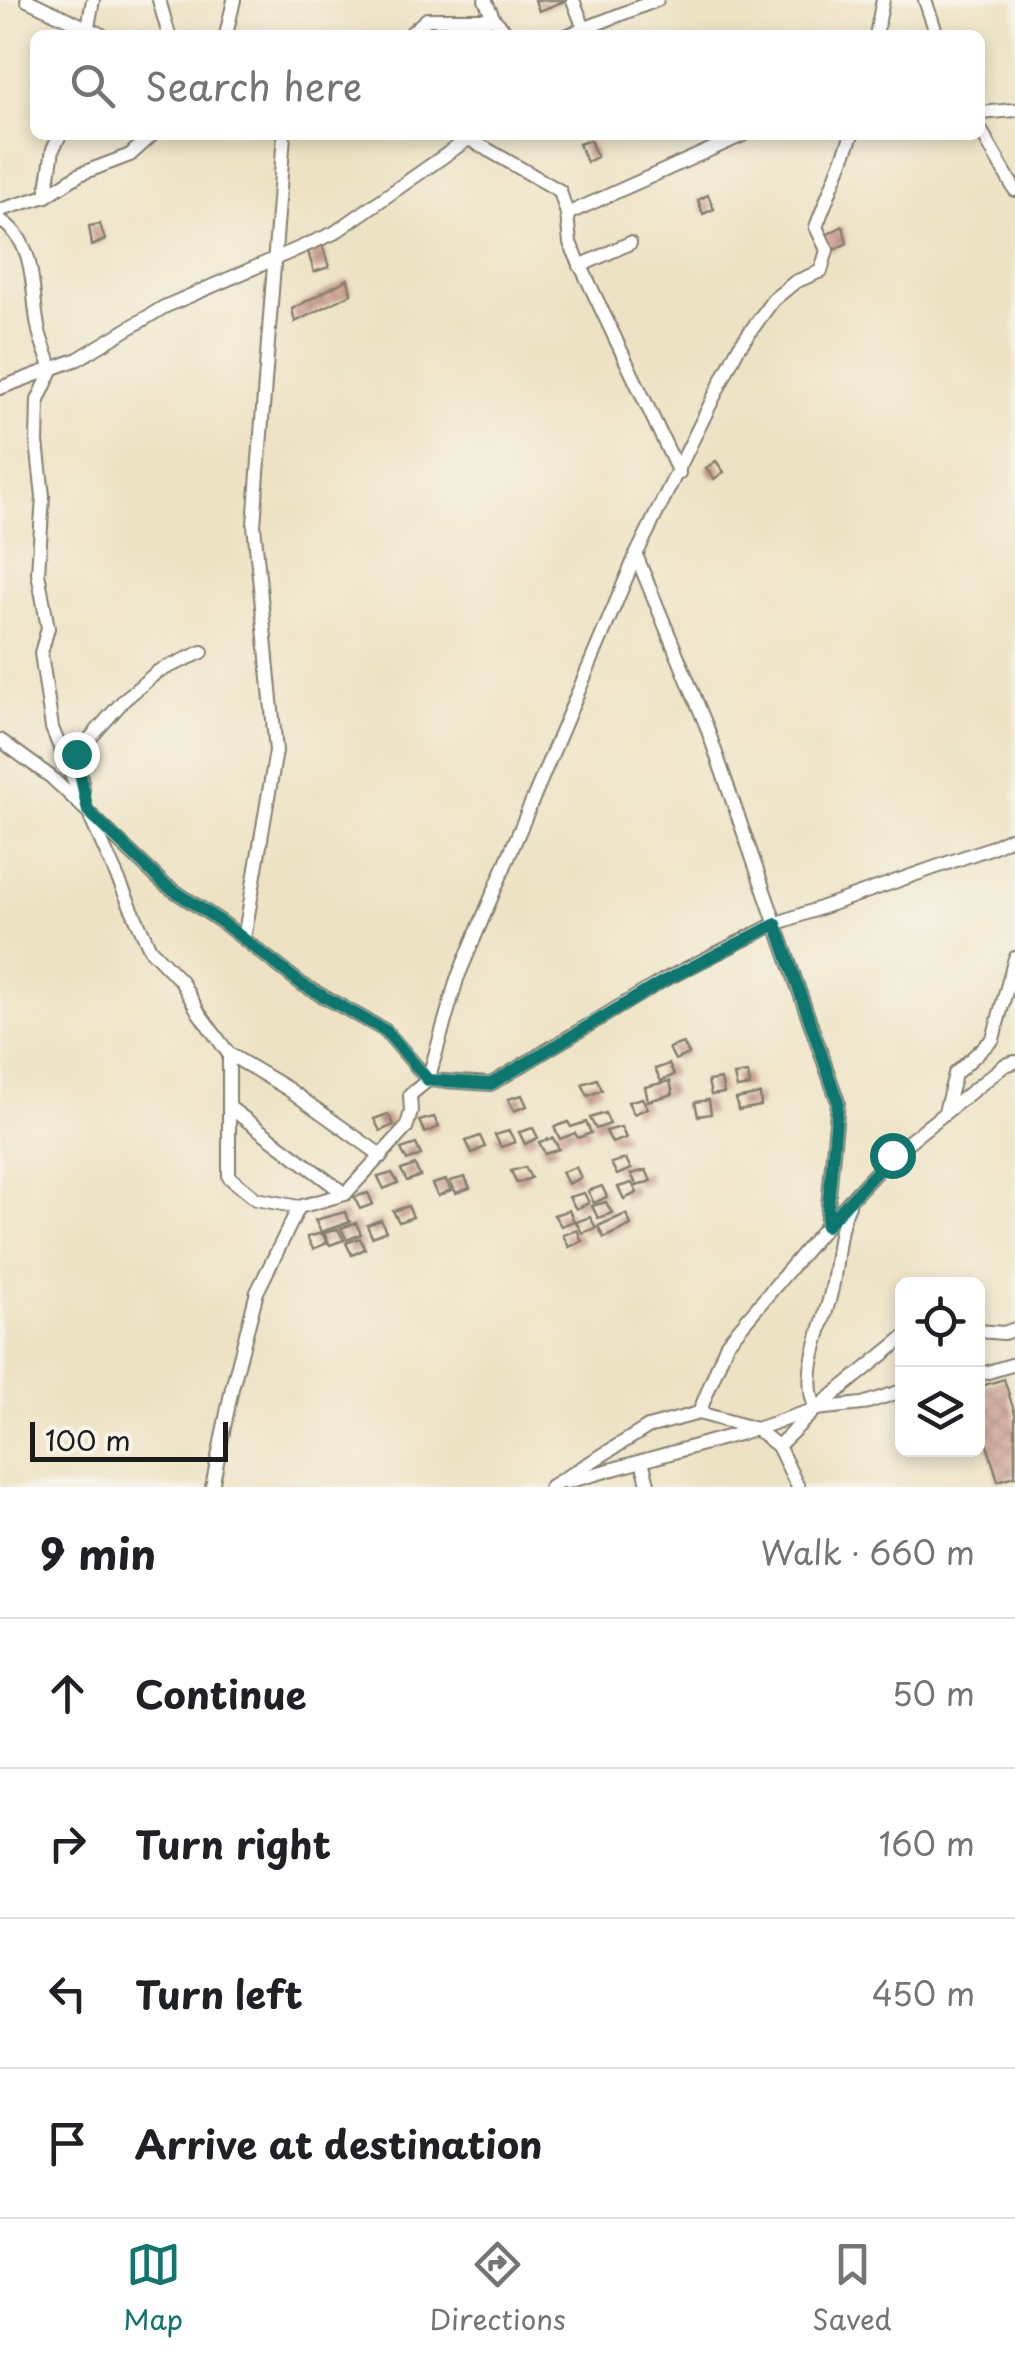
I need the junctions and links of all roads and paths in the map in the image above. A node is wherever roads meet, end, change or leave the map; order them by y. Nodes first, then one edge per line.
1 (27, 0) edge
2 (93, 0) edge
3 (158, 0) edge
4 (234, 0) edge
5 (485, 0) edge
6 (574, 0) edge
7 (657, 0) edge
8 (883, 0) edge
9 (925, 0) edge
10 (494, 20) junction
11 (85, 30) edge
12 (87, 30) edge
13 (167, 30) edge
14 (227, 30) edge
15 (415, 30) edge
16 (504, 30) edge
17 (585, 30) edge
18 (587, 30) edge
19 (877, 30) edge
20 (935, 30) edge
21 (1015, 110) edge
22 (985, 113) edge
23 (985, 139) edge
24 (57, 140) edge
25 (147, 140) edge
26 (284, 140) edge
27 (464, 140) edge
28 (473, 140) edge
29 (732, 140) edge
30 (850, 140) edge
31 (1015, 190) edge
32 (46, 196) junction
33 (0, 210) edge
34 (567, 214) junction
35 (0, 220) edge
36 (630, 242) dead end
37 (274, 256) junction
38 (580, 266) junction
39 (52, 370) junction
40 (0, 388) edge
41 (680, 472) junction
42 (636, 555) junction
43 (202, 652) dead end
44 (0, 740) edge
45 (88, 811) junction
46 (1015, 836) edge
47 (776, 924) junction
48 (244, 939) junction
49 (1015, 958) edge
50 (229, 1054) junction
51 (1015, 1062) edge
52 (428, 1080) junction
53 (230, 1108) junction
54 (945, 1112) junction
55 (382, 1156) junction
56 (345, 1194) junction
57 (856, 1194) junction
58 (299, 1207) junction
59 (826, 1226) junction
60 (1015, 1329) edge
61 (985, 1332) edge
62 (895, 1344) edge
63 (1015, 1364) edge
64 (985, 1373) edge
65 (895, 1393) edge
66 (816, 1409) junction
67 (699, 1412) junction
68 (756, 1429) junction
69 (778, 1446) junction
70 (642, 1461) junction
71 (212, 1487) edge
72 (550, 1487) edge
73 (649, 1487) edge
74 (798, 1487) edge

1 - 11 street
2 - 12 street
3 - 13 street
4 - 14 street
5 - 10 street
6 - 17 street
7 - 18 street
8 - 19 street
9 - 20 street
10 - 15 street
10 - 16 street
21 - 22 street
23 - 31 street
24 - 32 street
25 - 32 street
26 - 37 street
27 - 37 street
28 - 34 street
29 - 34 street
30 - 41 street
32 - 33 street
34 - 38 street
35 - 39 street
36 - 38 street
37 - 39 street
37 - 48 street
38 - 41 street
39 - 40 street
39 - 45 street
41 - 42 street
42 - 47 street
42 - 52 street
43 - 45 street
44 - 45 street
45 - 48 street
45 - 50 street
46 - 47 street
47 - 52 street
47 - 59 street
48 - 52 street
49 - 54 street
50 - 53 street
50 - 55 street
51 - 54 street
52 - 55 street
53 - 56 street
53 - 58 street
54 - 57 street
55 - 56 street
56 - 58 street
57 - 59 street
57 - 66 street
58 - 71 street
59 - 67 street
60 - 61 street
62 - 66 street
63 - 64 street
65 - 66 street
66 - 68 street
66 - 69 street
67 - 68 street
67 - 72 street
68 - 69 street
68 - 70 street
69 - 74 street
70 - 72 street
70 - 73 street

